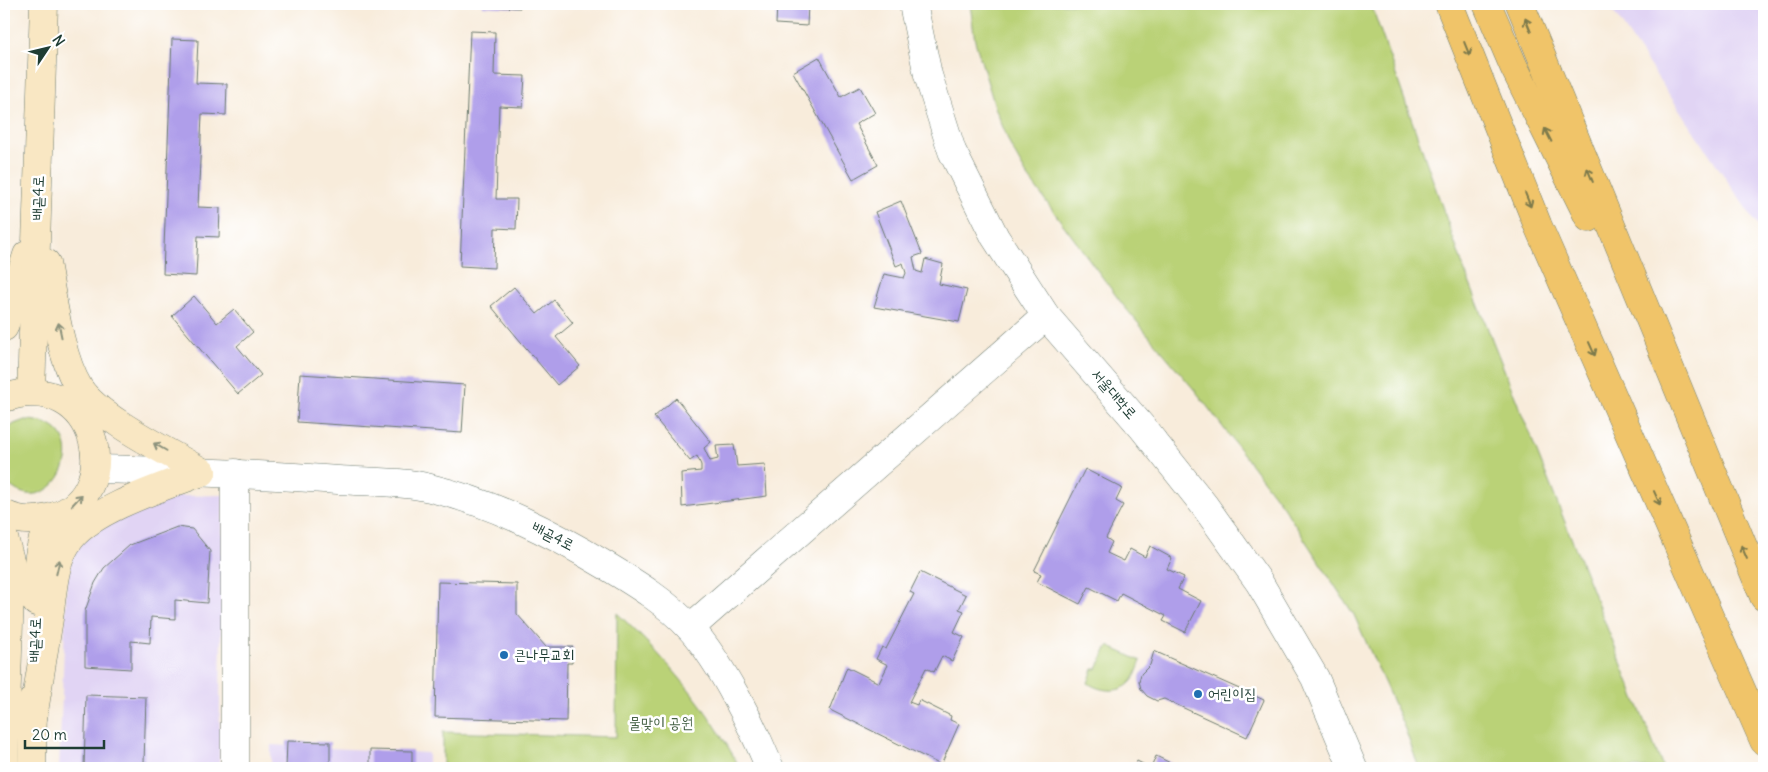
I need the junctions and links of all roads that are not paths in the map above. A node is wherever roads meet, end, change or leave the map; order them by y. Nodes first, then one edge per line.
1 (44, 4) edge
2 (913, 4) edge
3 (1449, 4) edge
4 (1487, 4) edge
5 (1520, 4) edge
6 (37, 222) junction
7 (1046, 316) junction
8 (4, 327) edge
9 (31, 392) junction
10 (4, 398) edge
11 (1687, 414) junction
12 (95, 470) junction
13 (202, 472) junction
14 (235, 472) junction
15 (4, 514) edge
16 (56, 516) junction
17 (4, 538) edge
18 (1764, 597) edge
19 (690, 628) junction
20 (5, 706) edge
21 (33, 718) junction
22 (1764, 741) edge
23 (4, 768) edge
24 (32, 768) edge
25 (235, 768) edge
26 (770, 768) edge
27 (1353, 768) edge

1 - 6 main road, 배곧4로
2 - 7 street, 서울대학로
3 -> 22 highway
11 -> 4 highway
11 -> 5 highway
6 - 8 main road
6 - 9 main road, 배곧4로
13 -> 6 main road
7 - 19 street
7 - 27 street, 서울대학로
9 - 10 main road
9 - 12 main road
18 -> 11 highway
12 - 13 street, 배곧4로
16 -> 12 main road
13 - 14 street, 배곧4로
21 -> 13 main road
14 - 19 street, 배곧4로
14 - 25 street
15 - 16 main road
16 - 21 main road, 배곧4로
17 - 20 main road, 배곧4로
19 - 26 street, 배곧4로
20 - 23 main road, 배곧4로
21 - 24 main road, 배곧4로

